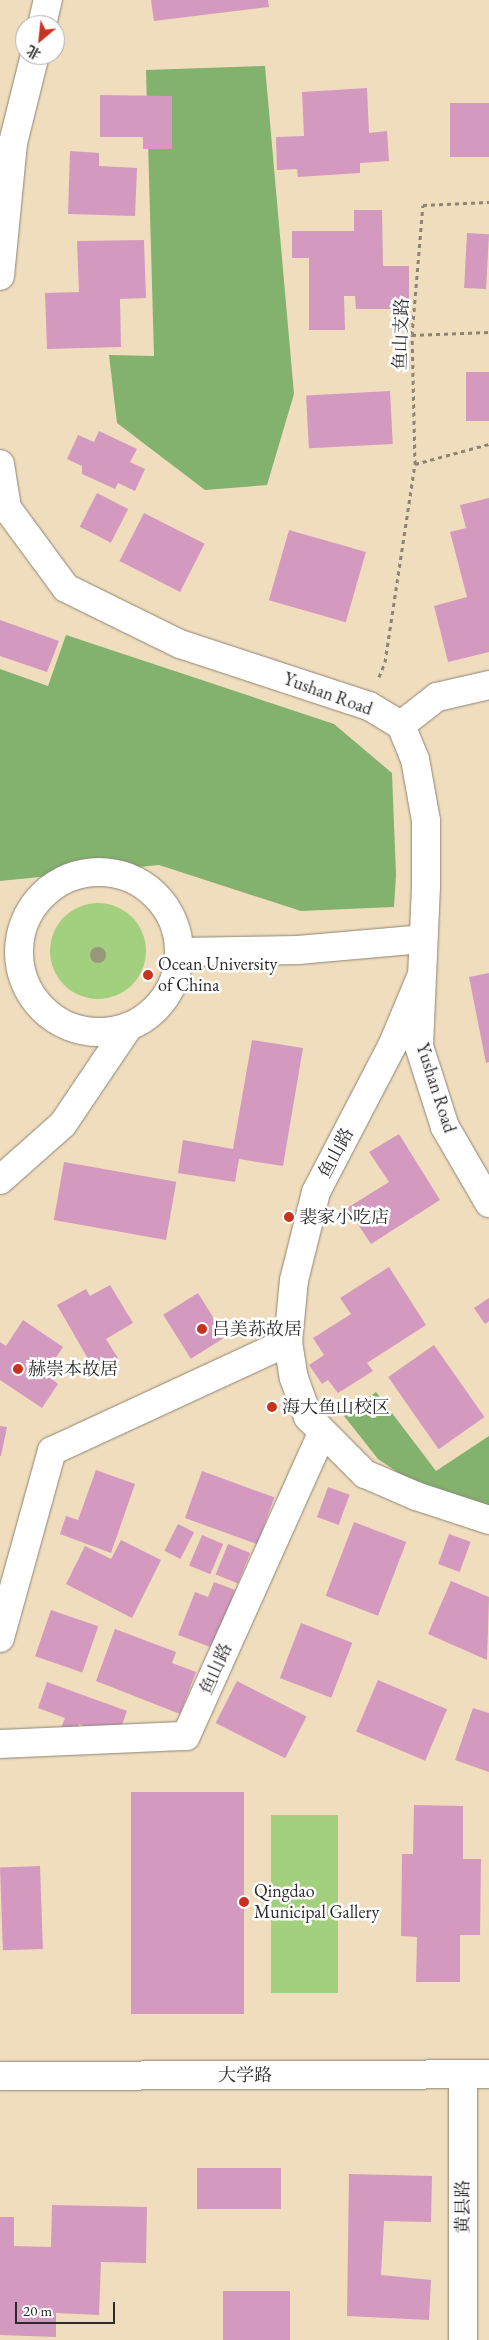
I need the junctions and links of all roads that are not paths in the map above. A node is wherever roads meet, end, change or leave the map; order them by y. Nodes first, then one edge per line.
1 (48, 0) edge
2 (44, 15) edge
3 (32, 65) edge
4 (0, 276) edge
5 (0, 464) edge
6 (3, 510) edge
7 (489, 685) edge
8 (401, 724) junction
9 (423, 939) junction
10 (180, 952) junction
11 (422, 976) junction
12 (129, 1026) junction
13 (0, 1180) edge
14 (489, 1203) edge
15 (288, 1342) junction
16 (322, 1433) junction
17 (489, 1520) edge
18 (0, 1638) edge
19 (0, 1744) edge
20 (476, 2074) edge
21 (0, 2076) edge
22 (463, 2340) edge

1 - 2 main road
3 - 4 main road
5 - 6 main road, Yushan Road
6 - 8 main road, Yushan Road
7 - 8 main road
8 - 9 main road, Yushan Road
9 - 10 main road
9 - 11 main road, Yushan Road
10 - 12 main road
10 - 12 main road
11 - 14 main road, Yushan Road
11 - 15 main road, 鱼山路
12 - 13 main road
15 - 16 main road, 鱼山路
15 - 18 main road
16 - 17 main road, 鱼山路
16 - 19 main road, 鱼山路
20 - 21 main road, 大学路
20 - 22 main road, 黄县路

